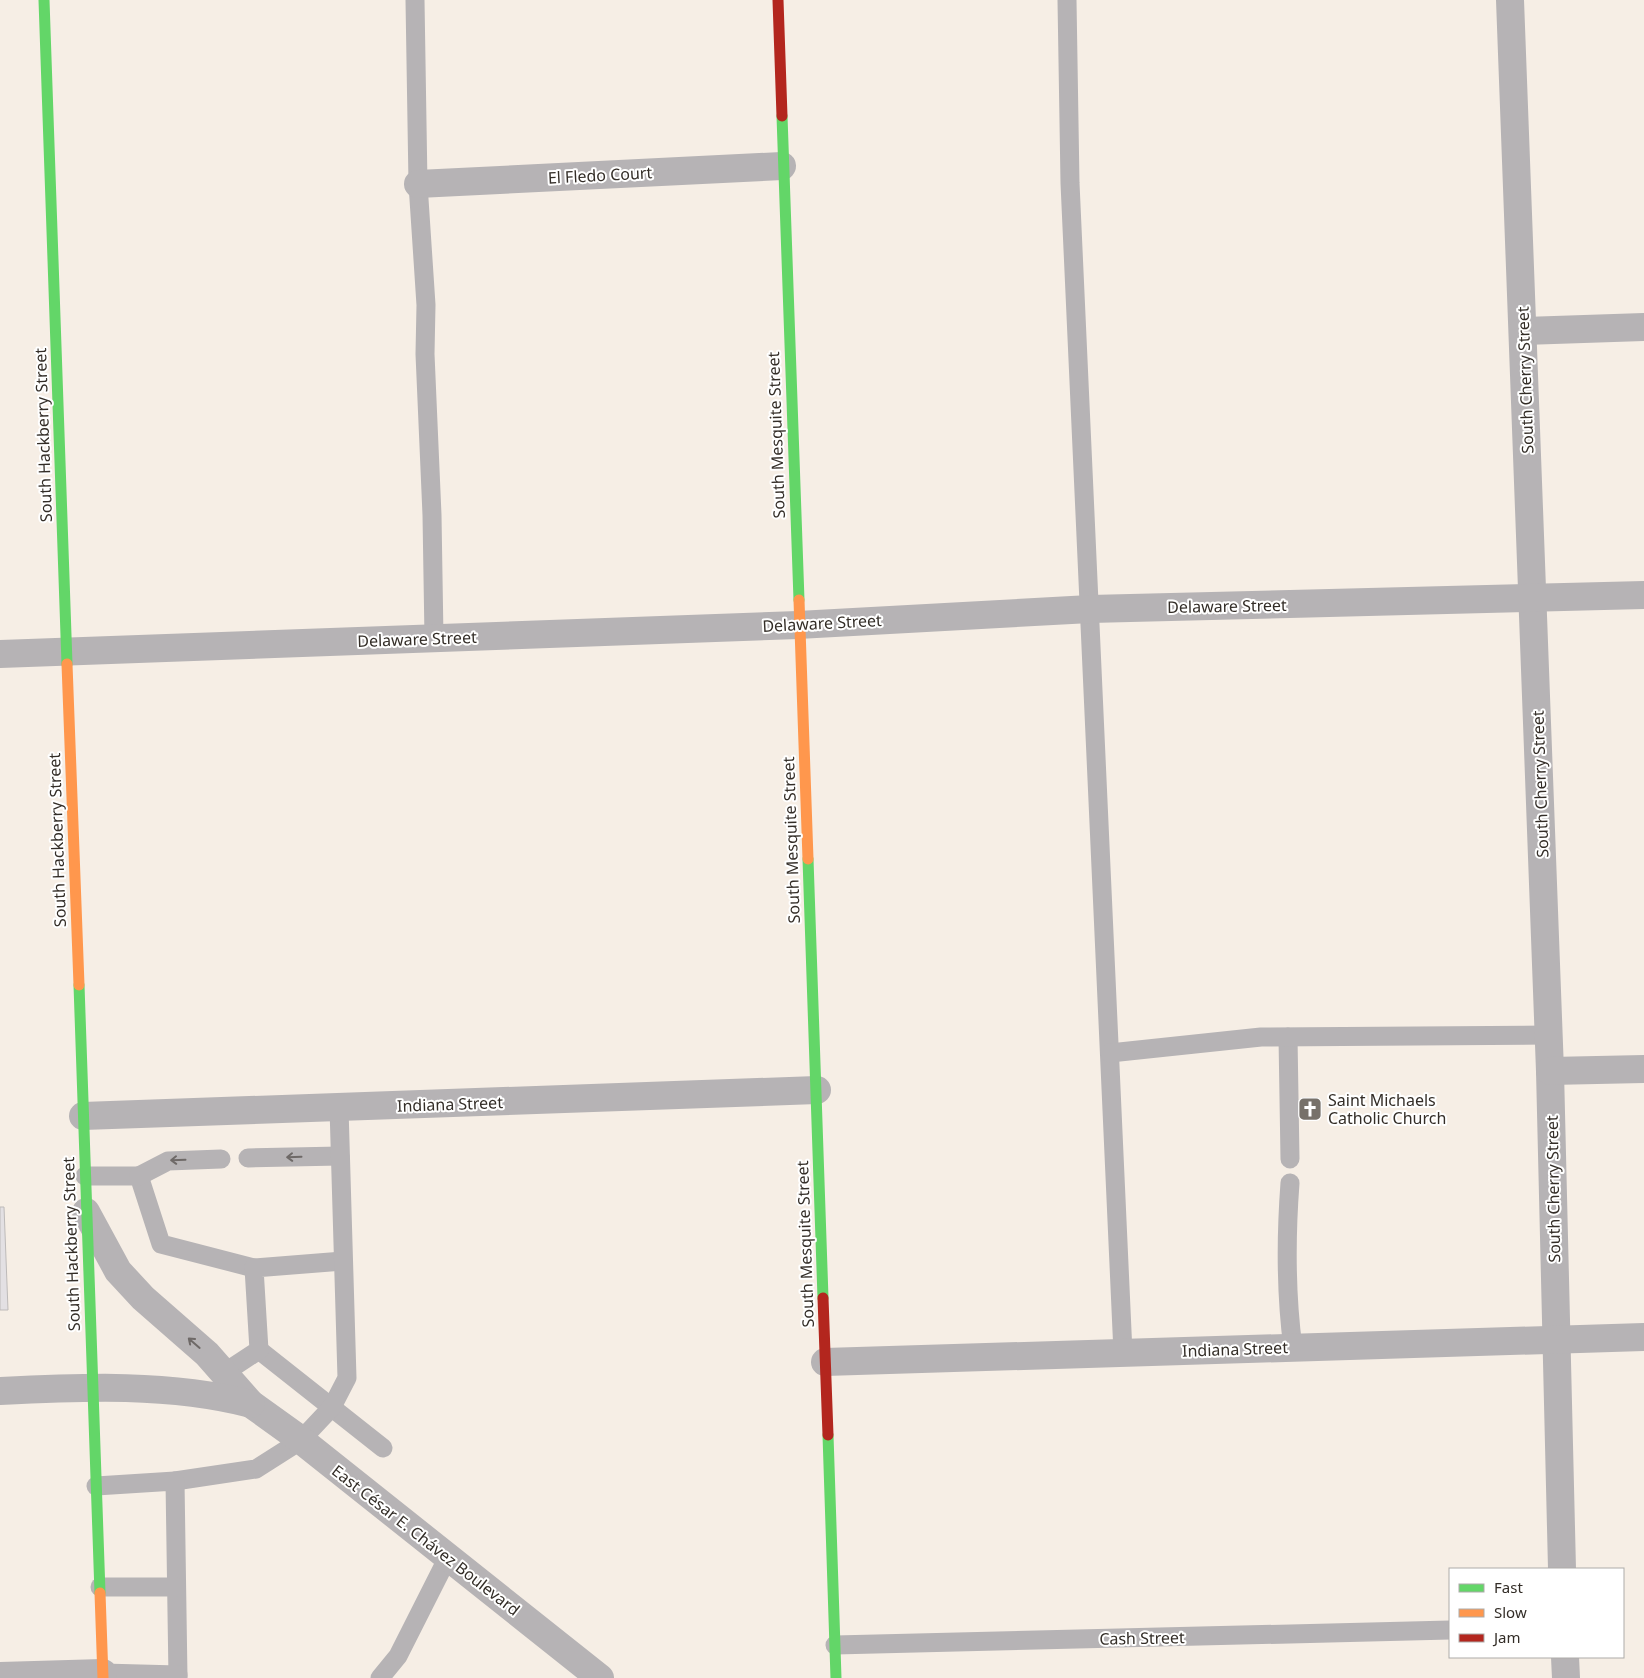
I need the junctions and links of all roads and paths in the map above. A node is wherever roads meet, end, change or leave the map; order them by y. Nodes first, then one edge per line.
1 (44, 0) edge
2 (415, 0) edge
3 (778, 0) edge
4 (1066, 0) edge
5 (1510, 0) edge
6 (782, 166) junction
7 (418, 184) junction
8 (1644, 327) edge
9 (1523, 331) junction
10 (1644, 595) edge
11 (1534, 599) junction
12 (1090, 609) junction
13 (798, 625) junction
14 (434, 638) junction
15 (66, 651) junction
16 (0, 654) edge
17 (1549, 1035) junction
18 (1288, 1037) junction
19 (1110, 1053) junction
20 (1644, 1069) edge
21 (1550, 1072) junction
22 (817, 1090) junction
23 (339, 1108) junction
24 (83, 1116) junction
25 (340, 1156) junction
26 (248, 1158) dead end
27 (221, 1159) dead end
28 (1290, 1159) dead end
29 (85, 1176) junction
30 (139, 1176) junction
31 (1290, 1183) dead end
32 (86, 1212) junction
33 (344, 1261) junction
34 (254, 1268) junction
35 (1644, 1337) edge
36 (1557, 1340) junction
37 (1294, 1348) junction
38 (259, 1350) junction
39 (1123, 1353) junction
40 (825, 1362) junction
41 (224, 1373) junction
42 (93, 1387) junction
43 (0, 1390) edge
44 (251, 1404) junction
45 (332, 1407) junction
46 (300, 1441) junction
47 (383, 1448) dead end
48 (175, 1481) junction
49 (96, 1486) junction
50 (448, 1557) junction
51 (1562, 1568) edge
52 (100, 1587) junction
53 (176, 1587) junction
54 (1449, 1630) edge
55 (835, 1645) junction
56 (1565, 1658) edge
57 (103, 1675) edge
58 (0, 1676) edge
59 (178, 1676) edge
60 (380, 1678) edge
61 (600, 1678) edge
62 (836, 1678) edge
63 (1566, 1678) edge

1 - 15 main road, South Hackberry Street
2 - 7 lane
3 - 6 main road, South Mesquite Street
4 - 12 lane
5 - 9 street, South Cherry Street
6 - 7 street, El Fledo Court
6 - 13 main road, South Mesquite Street
7 - 14 lane
8 - 9 street
9 - 11 street, South Cherry Street
10 - 11 street, Delaware Street
11 - 12 street, Delaware Street
11 - 17 street, South Cherry Street
12 - 13 street, Delaware Street
12 - 19 lane
13 - 14 street, Delaware Street
13 - 22 main road, South Mesquite Street
14 - 15 street, Delaware Street
15 - 16 street, Delaware Street
15 - 24 main road, South Hackberry Street
17 - 18 lane
17 - 21 street, South Cherry Street
18 - 19 lane
18 - 28 lane
19 - 39 lane
20 - 21 street
21 - 36 street, South Cherry Street
22 - 23 street, Indiana Street
22 - 40 main road, South Mesquite Street
23 - 24 street, Indiana Street
23 - 25 lane
24 - 29 main road, South Hackberry Street
25 -> 26 lane
25 - 33 lane
27 -> 30 lane
29 - 30 lane
29 - 32 main road, South Hackberry Street
30 - 34 lane
31 - 37 lane
41 -> 32 street, East César E. Chávez Boulevard
32 - 42 main road, South Hackberry Street
33 - 34 lane
33 - 45 lane
34 - 38 lane
35 - 36 street, Indiana Street
36 - 37 street, Indiana Street
36 - 51 street, South Cherry Street
37 - 39 street, Indiana Street
38 - 41 lane
38 - 45 lane
39 - 40 street, Indiana Street
40 - 55 main road, South Mesquite Street
41 - 44 street, East César E. Chávez Boulevard
42 - 43 street
42 - 44 street, East César E. Chávez Boulevard
42 - 49 main road, South Hackberry Street
44 - 46 street, East César E. Chávez Boulevard
45 - 46 lane
45 - 47 lane
46 - 48 lane
46 - 50 street, East César E. Chávez Boulevard
48 - 49 lane
48 - 53 lane
49 - 52 main road, South Hackberry Street
50 - 60 lane
50 - 61 street, East César E. Chávez Boulevard
52 - 53 lane
52 - 57 main road, South Hackberry Street
53 - 59 lane
54 - 55 lane, Cash Street
55 - 62 main road, South Mesquite Street
56 - 63 street
57 - 58 street
57 - 59 lane

